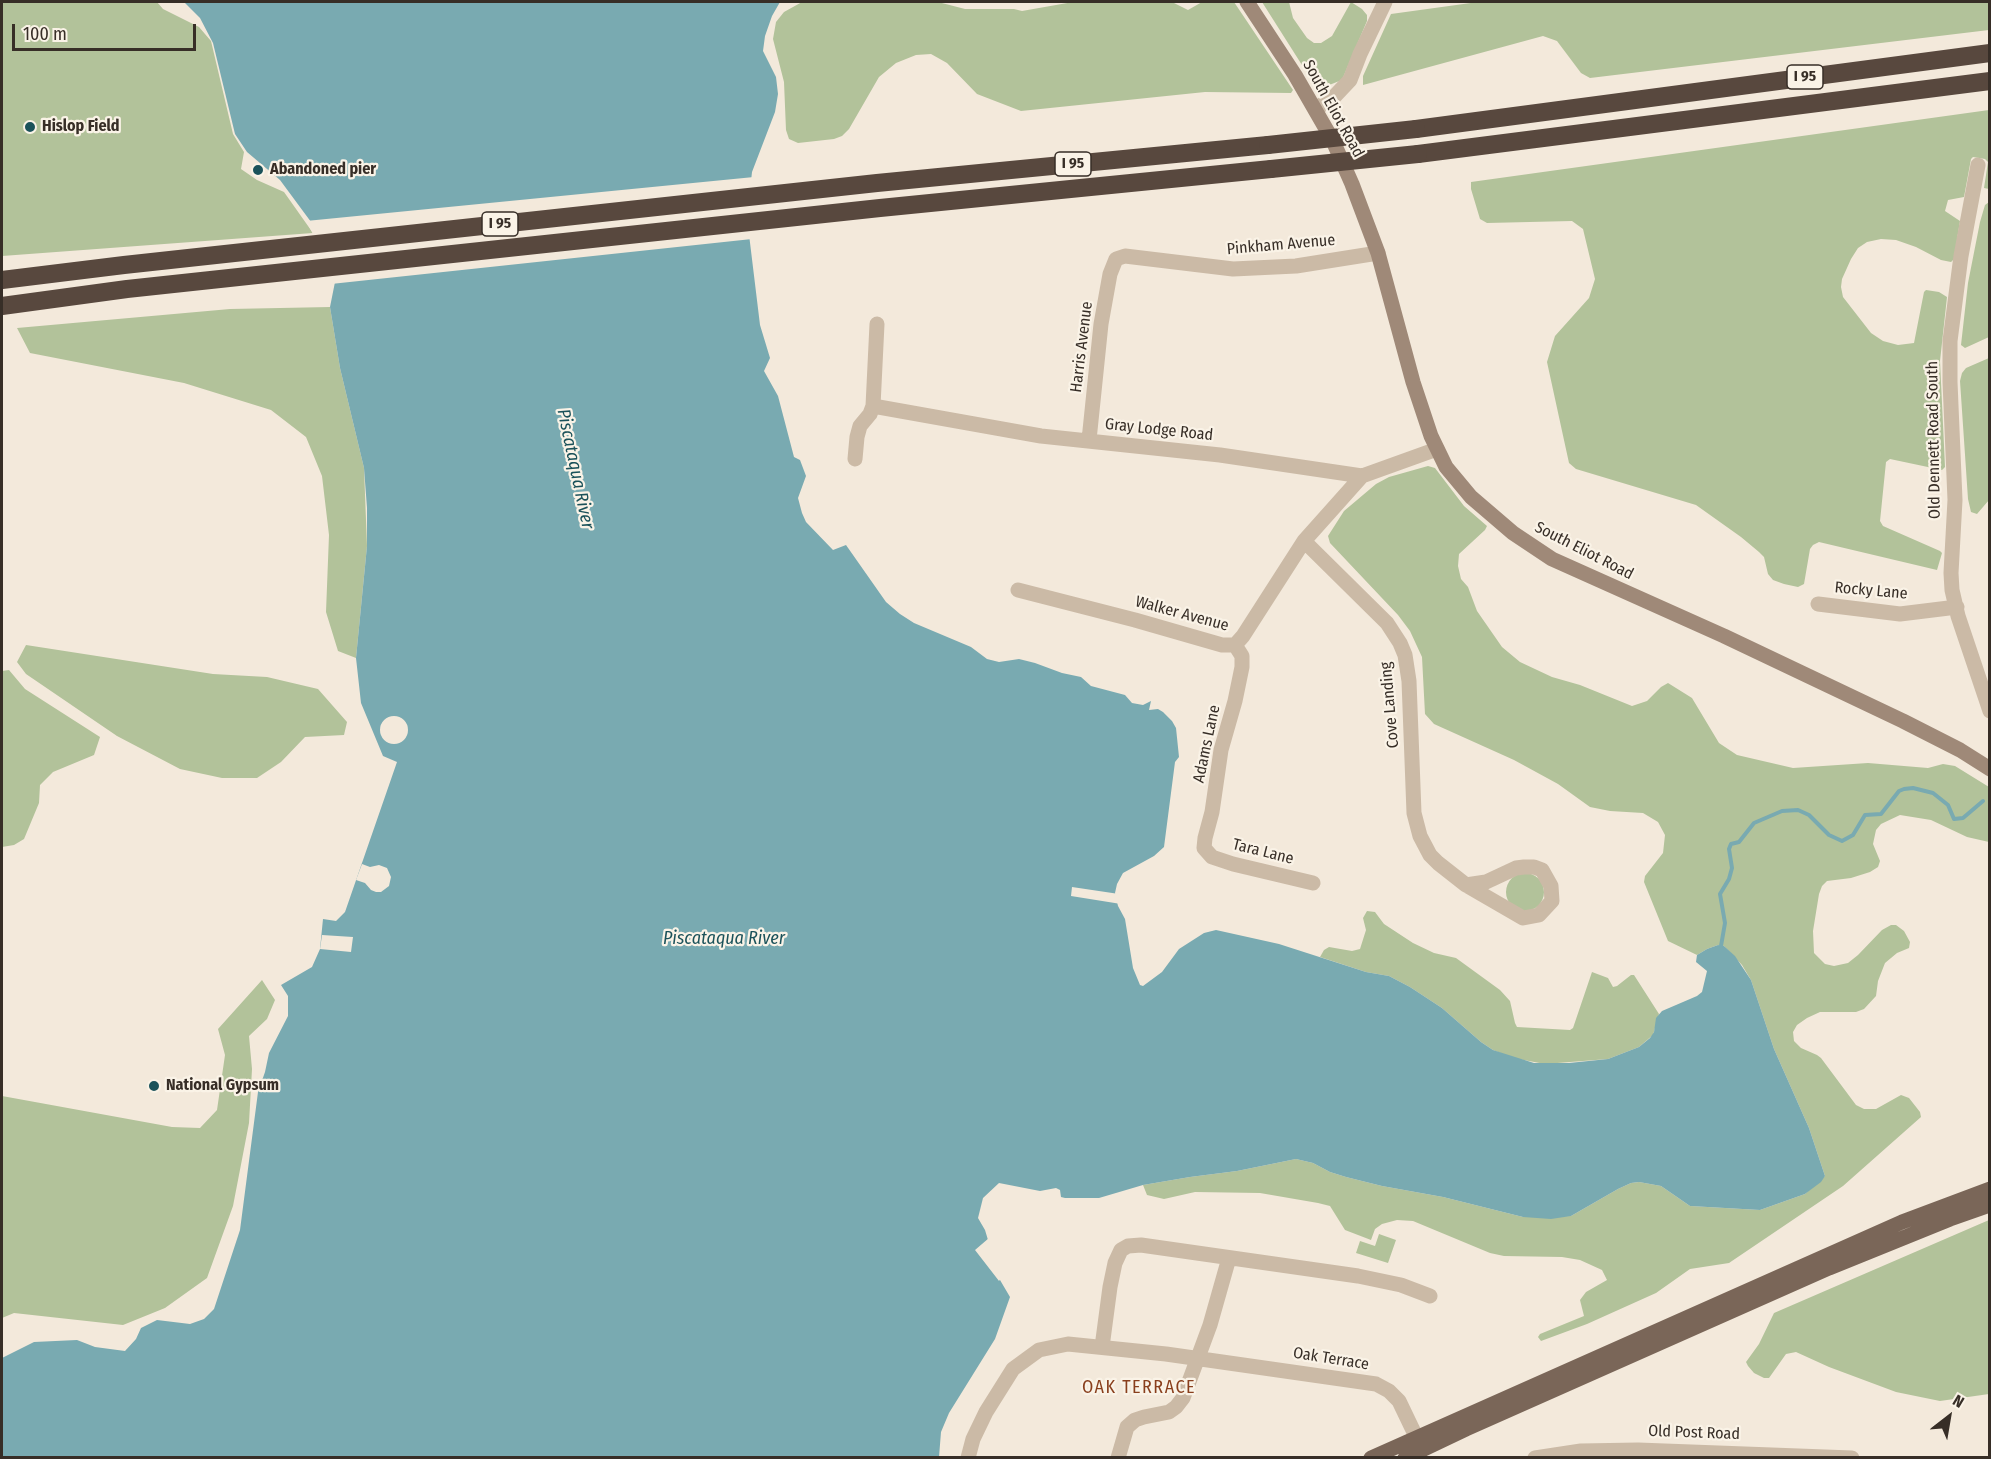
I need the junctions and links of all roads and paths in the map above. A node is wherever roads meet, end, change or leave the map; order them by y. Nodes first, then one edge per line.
1 (1246, 2) edge
2 (1385, 2) edge
3 (1989, 53) edge
4 (1989, 81) edge
5 (1315, 109) junction
6 (1978, 165) dead end
7 (1378, 253) junction
8 (1116, 259) joint
9 (2, 280) edge
10 (2, 306) edge
11 (877, 324) dead end
12 (873, 406) junction
13 (1089, 440) junction
14 (1437, 449) junction
15 (855, 459) dead end
16 (1362, 476) junction
17 (1304, 541) junction
18 (1018, 590) dead end
19 (1818, 604) dead end
20 (1957, 607) junction
21 (1235, 645) junction
22 (1989, 711) edge
23 (1989, 769) edge
24 (1206, 852) joint
25 (1313, 883) dead end
26 (1466, 885) junction
27 (1989, 1189) edge
28 (1989, 1205) edge
29 (1229, 1258) junction
30 (1430, 1296) dead end
31 (1102, 1347) junction
32 (1198, 1358) junction
33 (1420, 1443) junction
34 (968, 1458) edge
35 (1118, 1458) edge
36 (1371, 1458) edge
37 (1405, 1458) edge
38 (1535, 1458) edge
39 (1852, 1458) edge

1 - 5 main road, South Eliot Road
2 - 5 street
3 - 9 highway, I 95, bridge
4 - 10 highway, I 95, bridge
5 - 7 main road, South Eliot Road
6 - 20 street, Old Dennett Road South
7 - 8 street, Pinkham Avenue
7 - 14 main road, South Eliot Road
8 - 13 street, Harris Avenue
11 - 12 street
12 - 13 street, Gray Lodge Road
12 - 15 street
13 - 16 street, Gray Lodge Road
14 - 16 street, Gray Lodge Road
14 - 23 main road, South Eliot Road
16 - 17 street, Walker Avenue
17 - 21 street, Walker Avenue
17 - 26 street, Cove Landing
18 - 21 street, Walker Avenue
19 - 20 street, Rocky Lane
20 - 22 street, Old Dennett Road South
21 - 24 street, Adams Lane
24 - 25 street, Tara Lane
26 - 26 street, Cove Landing
27 - 33 main road
28 - 33 main road
29 - 30 street
29 - 31 street
29 - 32 street
31 - 32 street, Oak Terrace
31 - 34 street, Oak Terrace
32 - 33 street, Oak Terrace
32 - 35 street
33 - 36 main road
33 - 37 main road
38 - 39 street, Old Post Road

